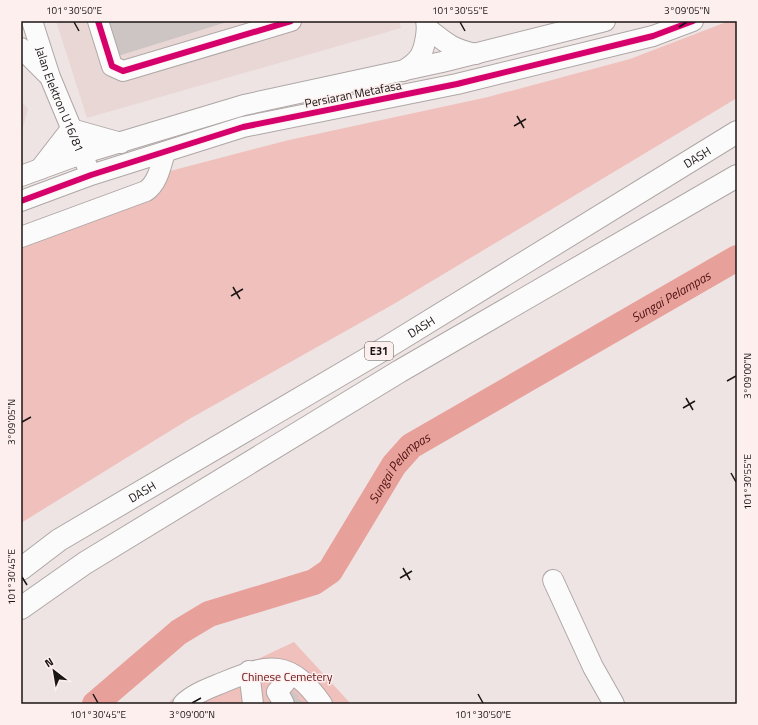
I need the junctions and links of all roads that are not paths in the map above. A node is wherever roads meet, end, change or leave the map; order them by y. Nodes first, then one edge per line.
1 (32, 21) edge
2 (98, 21) edge
3 (291, 21) edge
4 (605, 21) edge
5 (693, 21) edge
6 (427, 25) edge
7 (247, 27) edge
8 (21, 48) edge
9 (476, 54) junction
10 (403, 71) junction
11 (50, 77) junction
12 (71, 129) junction
13 (737, 132) edge
14 (121, 143) junction
15 (165, 152) junction
16 (81, 154) junction
17 (40, 169) junction
18 (91, 175) junction
19 (21, 176) edge
20 (737, 176) edge
21 (21, 201) edge
22 (21, 237) edge
23 (21, 569) edge
24 (553, 580) dead end
25 (21, 608) edge
26 (249, 671) junction
27 (292, 674) junction
28 (183, 704) edge
29 (253, 704) edge
30 (284, 704) edge
31 (322, 704) edge
32 (614, 704) edge

1 - 11 street, Jalan Elektron U16/81
2 - 7 street
3 - 7 street
4 - 9 street, Persiaran Metafasa
5 - 15 street, Persiaran Metafasa
6 - 9 street
6 - 10 street
8 - 11 street
9 - 10 street, Persiaran Metafasa
10 - 14 street, Persiaran Metafasa
11 - 12 street, Jalan Elektron U16/81
12 - 14 street
12 - 16 street, Jalan Elektron U16/81
12 - 17 street
13 - 23 highway, DASH / E31
14 - 16 street, Persiaran Metafasa
15 - 18 street, Persiaran Metafasa
15 - 22 street
16 - 17 street, Persiaran Metafasa
16 - 18 street, Jalan Elektron U16/81
17 - 19 street, Persiaran Metafasa
18 - 21 street, Persiaran Metafasa
20 - 25 highway, E31
24 - 32 street
26 - 27 street
26 - 28 street
26 - 29 street
27 - 30 street
27 - 31 street

